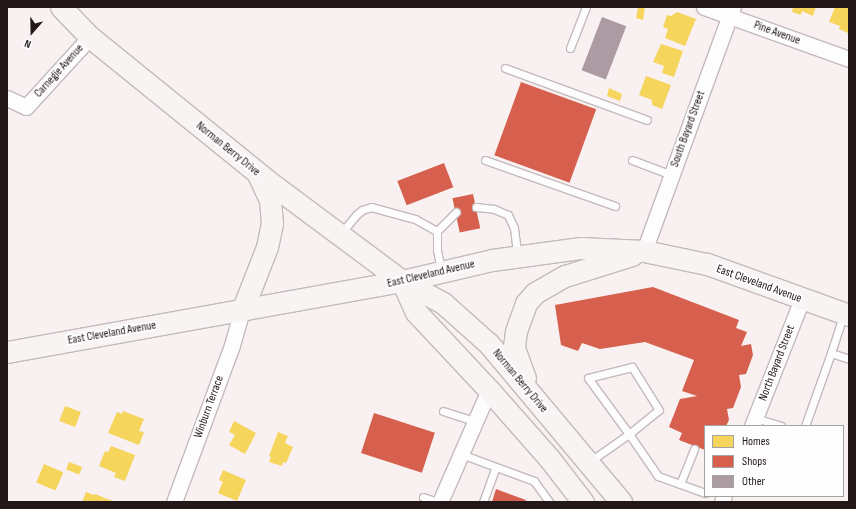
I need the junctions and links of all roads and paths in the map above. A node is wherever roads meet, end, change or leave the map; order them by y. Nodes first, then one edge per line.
1 (61, 7) edge
2 (586, 7) edge
3 (704, 7) edge
4 (731, 12) edge
5 (90, 37) junction
6 (570, 48) dead end
7 (849, 59) edge
8 (505, 68) dead end
9 (7, 98) edge
10 (647, 120) dead end
11 (485, 160) dead end
12 (632, 160) dead end
13 (257, 172) junction
14 (672, 175) junction
15 (615, 206) dead end
16 (476, 207) dead end
17 (456, 212) dead end
18 (437, 232) junction
19 (340, 234) junction
20 (644, 251) junction
21 (517, 256) junction
22 (442, 272) junction
23 (402, 281) junction
24 (802, 299) junction
25 (242, 311) junction
26 (846, 314) edge
27 (7, 352) edge
28 (831, 353) junction
29 (849, 359) edge
30 (489, 390) junction
31 (530, 392) junction
32 (443, 411) dead end
33 (474, 421) junction
34 (754, 422) edge
35 (774, 425) edge
36 (805, 425) edge
37 (629, 434) junction
38 (694, 449) dead end
39 (461, 454) junction
40 (589, 462) junction
41 (496, 467) junction
42 (680, 484) junction
43 (704, 493) edge
44 (423, 497) dead end
45 (174, 502) edge
46 (436, 502) edge
47 (440, 502) edge
48 (483, 502) edge
49 (549, 502) edge
50 (582, 502) edge
51 (621, 502) edge

1 - 5 main road, Norman Berry Drive
2 - 6 lane
3 - 4 street, Pine Avenue
4 - 7 street, Pine Avenue
4 - 14 street, South Bayard Street
5 - 9 street, Carnegie Avenue
5 - 13 main road, Norman Berry Drive
8 - 10 lane
11 - 15 lane
12 - 14 lane
13 - 19 main road, Norman Berry Drive
13 - 25 main road
14 - 20 street, South Bayard Street
16 - 21 lane
17 - 18 lane
18 - 19 lane
18 - 22 lane
19 - 23 main road, Norman Berry Drive
20 - 21 main road, East Cleveland Avenue
20 - 24 main road, East Cleveland Avenue
20 - 31 main road
21 - 22 main road, East Cleveland Avenue
22 - 23 main road, East Cleveland Avenue
23 - 25 main road, East Cleveland Avenue
23 - 30 main road, Norman Berry Drive
23 - 31 main road, Norman Berry Drive
24 - 26 main road, East Cleveland Avenue
24 - 34 street, North Bayard Street
25 - 27 main road, East Cleveland Avenue
25 - 45 street, Winburn Terrace
26 - 28 lane
28 - 29 lane
28 - 36 lane
30 - 33 street
30 - 50 main road, Norman Berry Drive
31 - 40 main road, Norman Berry Drive
32 - 33 lane
33 - 39 street
34 - 35 lane
37 - 37 lane
37 - 40 lane
37 - 42 lane
38 - 42 lane
39 - 41 lane
39 - 47 street
40 - 51 main road, Norman Berry Drive
41 - 48 lane
41 - 49 lane
42 - 43 lane
44 - 46 lane

